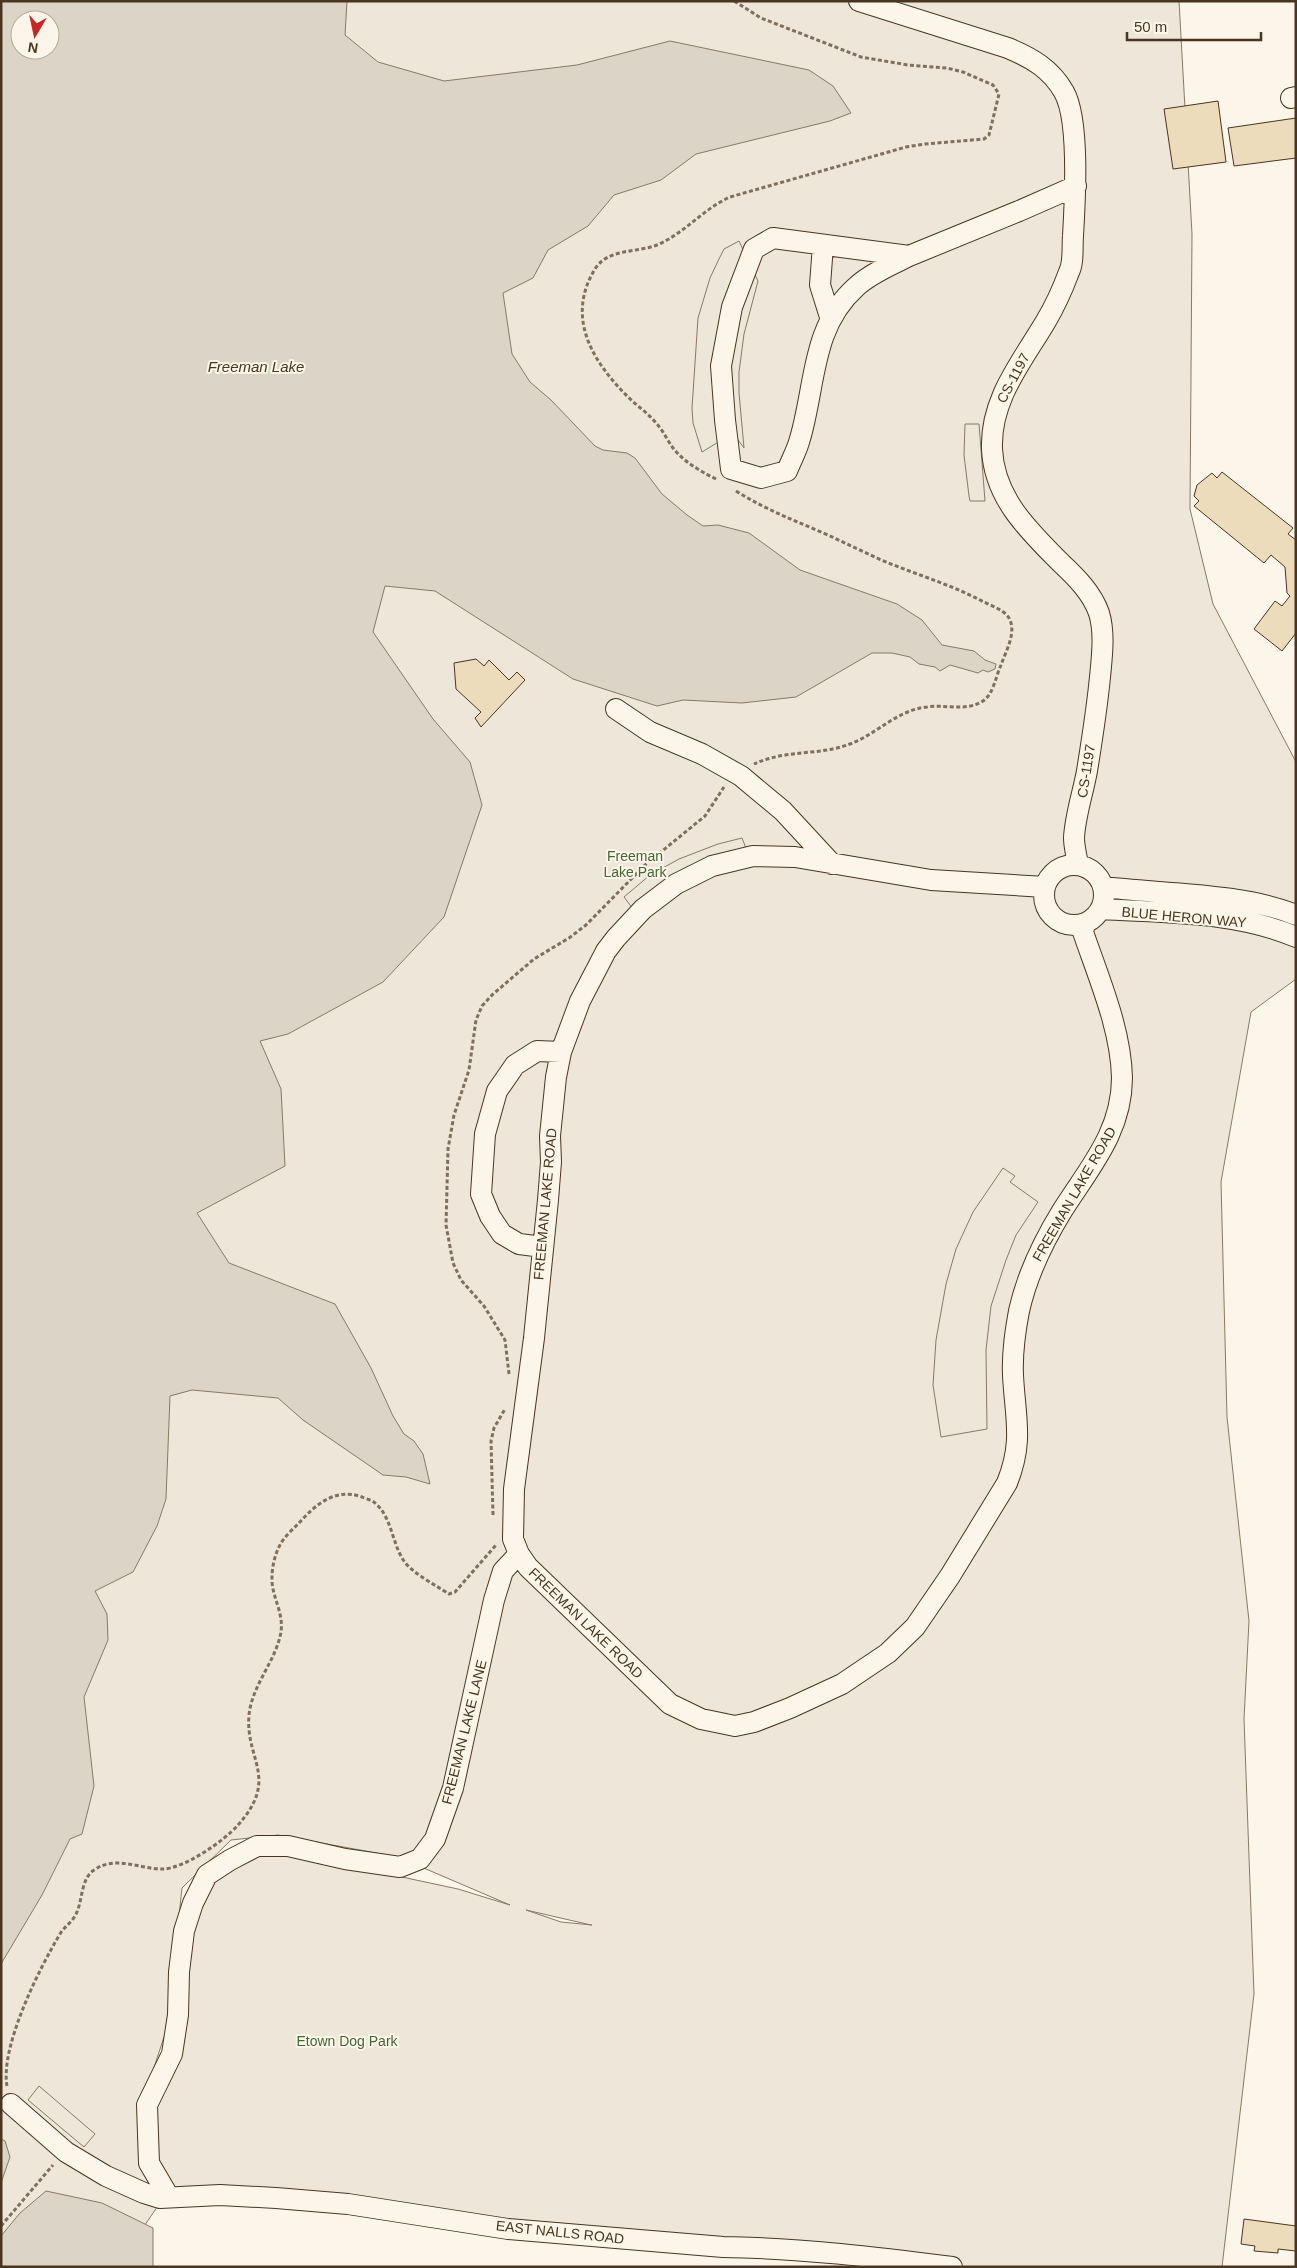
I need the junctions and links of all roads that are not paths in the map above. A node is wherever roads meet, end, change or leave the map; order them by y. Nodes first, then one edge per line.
1 (859, 1) edge
2 (1076, 186) junction
3 (822, 245) junction
4 (909, 256) junction
5 (830, 316) junction
6 (616, 709) dead end
7 (832, 864) junction
8 (1078, 865) junction
9 (1045, 887) junction
10 (1103, 887) junction
11 (1101, 909) junction
12 (1296, 915) edge
13 (1085, 924) junction
14 (1296, 937) edge
15 (562, 1052) junction
16 (543, 1247) junction
17 (519, 1554) junction
18 (11, 2104) road end
19 (169, 2197) junction
20 (952, 2267) edge

1 - 2 street, CS-1197
2 - 4 street
2 - 8 street, CS-1197
3 - 4 street
3 - 5 street
3 - 5 street
4 - 5 street
6 - 7 street
7 - 9 street, FREEMAN LAKE ROAD
7 - 15 street, FREEMAN LAKE ROAD
8 - 9 street
8 - 10 street
9 - 13 street
10 - 11 street
10 - 12 street, BLUE HERON WAY
11 - 13 street
11 - 14 street, BLUE HERON WAY
13 - 17 street, FREEMAN LAKE ROAD
15 - 16 street, FREEMAN LAKE ROAD
15 - 16 street
16 - 17 street, FREEMAN LAKE ROAD
17 - 19 street, FREEMAN LAKE LANE
18 - 19 street, EAST NALLS ROAD
19 - 20 street, EAST NALLS ROAD

